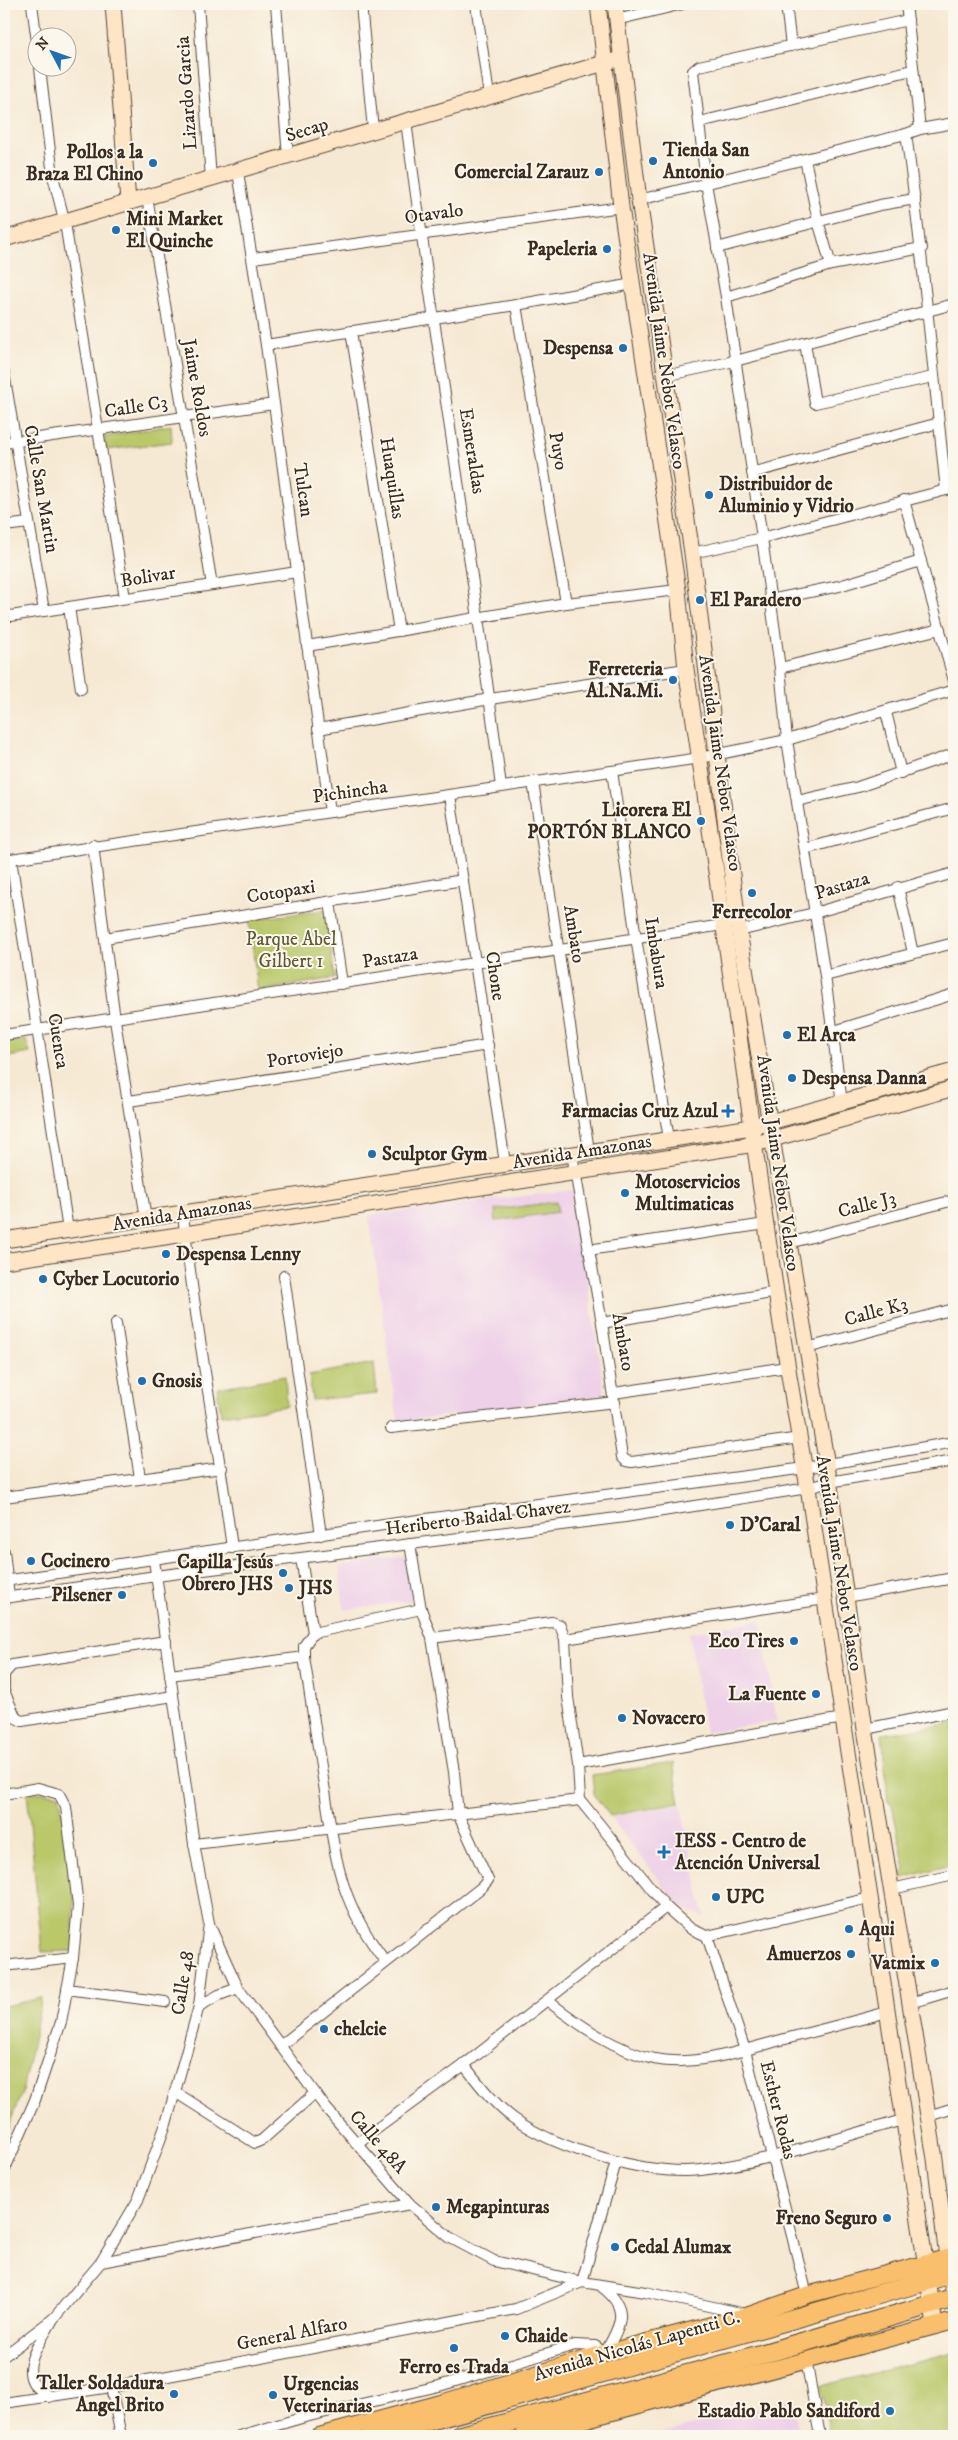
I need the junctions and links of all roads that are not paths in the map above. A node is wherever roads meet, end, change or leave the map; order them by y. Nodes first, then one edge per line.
1 (32, 4) edge
2 (113, 4) edge
3 (198, 4) edge
4 (276, 4) edge
5 (360, 4) edge
6 (476, 4) edge
7 (598, 4) edge
8 (615, 4) edge
9 (683, 4) edge
10 (786, 4) edge
11 (906, 4) edge
12 (616, 20) junction
13 (908, 20) junction
14 (35, 28) edge
15 (791, 46) junction
16 (622, 60) junction
17 (604, 62) junction
18 (912, 70) junction
19 (41, 78) edge
20 (489, 96) junction
21 (406, 121) junction
22 (700, 122) junction
23 (954, 123) edge
24 (920, 129) junction
25 (373, 130) junction
26 (906, 134) junction
27 (288, 157) junction
28 (805, 159) junction
29 (238, 172) junction
30 (211, 179) junction
31 (706, 183) junction
32 (147, 197) junction
33 (916, 199) junction
34 (638, 200) junction
35 (128, 202) junction
36 (621, 206) junction
37 (818, 221) junction
38 (65, 223) junction
39 (421, 233) junction
40 (4, 239) edge
41 (717, 248) junction
42 (922, 248) junction
43 (253, 258) junction
44 (832, 265) junction
45 (633, 284) junction
46 (726, 297) junction
47 (954, 304) edge
48 (516, 306) junction
49 (929, 309) junction
50 (435, 319) junction
51 (351, 331) junction
52 (805, 343) junction
53 (266, 345) junction
54 (735, 361) junction
55 (4, 373) edge
56 (664, 376) junction
57 (933, 377) junction
58 (274, 404) junction
59 (184, 417) junction
60 (939, 423) junction
61 (100, 430) junction
62 (15, 441) junction
63 (4, 443) edge
64 (752, 473) junction
65 (950, 489) edge
66 (904, 500) junction
67 (29, 522) junction
68 (4, 526) edge
69 (762, 538) junction
70 (692, 553) junction
71 (921, 561) junction
72 (297, 572) junction
73 (212, 585) junction
74 (678, 590) junction
75 (125, 598) junction
76 (770, 600) junction
77 (566, 603) junction
78 (69, 607) junction
79 (44, 611) junction
80 (4, 617) edge
81 (480, 617) junction
82 (940, 629) junction
83 (399, 631) junction
84 (307, 646) junction
85 (780, 668) junction
86 (686, 669) junction
87 (954, 680) edge
88 (81, 689) dead end
89 (954, 690) edge
90 (490, 699) junction
91 (886, 712) junction
92 (318, 728) junction
93 (787, 740) junction
94 (718, 754) junction
95 (954, 754) edge
96 (700, 758) junction
97 (612, 771) junction
98 (901, 774) junction
99 (533, 782) junction
100 (501, 787) junction
101 (450, 795) junction
102 (797, 801) junction
103 (954, 808) edge
104 (330, 812) junction
105 (93, 845) junction
106 (805, 849) junction
107 (7, 859) edge
108 (954, 872) edge
109 (463, 880) junction
110 (898, 887) junction
111 (330, 902) junction
112 (814, 913) junction
113 (723, 925) junction
114 (739, 932) junction
115 (104, 938) junction
116 (636, 938) junction
117 (954, 943) edge
118 (559, 950) junction
119 (913, 953) junction
120 (476, 962) junction
121 (825, 976) junction
122 (342, 984) junction
123 (954, 994) edge
124 (115, 1020) junction
125 (38, 1030) junction
126 (831, 1032) junction
127 (4, 1036) edge
128 (488, 1045) junction
129 (954, 1071) edge
130 (954, 1088) edge
131 (128, 1101) junction
132 (842, 1103) junction
133 (770, 1123) junction
134 (752, 1127) junction
135 (669, 1139) junction
136 (773, 1139) junction
137 (755, 1144) junction
138 (589, 1151) junction
139 (572, 1154) junction
140 (505, 1163) junction
141 (576, 1173) junction
142 (954, 1200) edge
143 (183, 1214) junction
144 (146, 1219) junction
145 (766, 1224) junction
146 (68, 1230) junction
147 (185, 1234) junction
148 (4, 1240) edge
149 (788, 1243) junction
150 (588, 1250) junction
151 (4, 1261) edge
152 (284, 1276) dead end
153 (777, 1292) junction
154 (954, 1309) edge
155 (116, 1323) dead end
156 (602, 1323) junction
157 (807, 1348) junction
158 (787, 1367) junction
159 (614, 1397) junction
160 (391, 1428) dead end
161 (800, 1438) junction
162 (954, 1442) edge
163 (954, 1461) edge
164 (827, 1465) junction
165 (222, 1468) junction
166 (805, 1468) junction
167 (140, 1478) junction
168 (829, 1482) junction
169 (808, 1488) junction
170 (4, 1497) edge
171 (321, 1535) junction
172 (410, 1544) junction
173 (232, 1548) junction
174 (4, 1552) edge
175 (301, 1558) junction
176 (154, 1560) junction
177 (156, 1576) junction
178 (954, 1578) edge
179 (6, 1581) edge
180 (846, 1597) junction
181 (7, 1598) edge
182 (825, 1599) junction
183 (421, 1609) junction
184 (314, 1633) junction
185 (432, 1638) junction
186 (565, 1639) junction
187 (166, 1642) junction
188 (304, 1657) junction
189 (170, 1675) junction
190 (4, 1687) edge
191 (4, 1691) edge
192 (173, 1696) junction
193 (954, 1711) edge
194 (843, 1718) junction
195 (865, 1729) junction
196 (578, 1765) junction
197 (4, 1794) edge
198 (580, 1800) junction
199 (458, 1814) junction
200 (329, 1828) junction
201 (194, 1844) junction
202 (954, 1876) edge
203 (892, 1890) junction
204 (870, 1898) junction
205 (666, 1907) junction
206 (209, 1923) junction
207 (708, 1936) junction
208 (73, 1958) junction
209 (386, 1962) junction
210 (4, 1966) edge
211 (238, 1988) junction
212 (67, 1989) junction
213 (954, 1990) edge
214 (548, 2001) junction
215 (165, 2002) dead end
216 (910, 2002) junction
217 (199, 2006) junction
218 (887, 2012) junction
219 (280, 2046) junction
220 (745, 2050) junction
221 (464, 2065) junction
222 (175, 2092) junction
223 (315, 2093) junction
224 (954, 2108) edge
225 (928, 2116) junction
226 (903, 2120) junction
227 (356, 2144) junction
228 (771, 2157) junction
229 (616, 2162) junction
230 (4, 2171) edge
231 (410, 2204) junction
232 (101, 2262) junction
233 (951, 2265) edge
234 (926, 2272) junction
235 (582, 2282) junction
236 (601, 2286) junction
237 (807, 2295) junction
238 (954, 2297) edge
239 (931, 2305) junction
240 (748, 2315) junction
241 (54, 2318) junction
242 (954, 2321) edge
243 (935, 2326) junction
244 (605, 2353) junction
245 (4, 2356) edge
246 (806, 2360) junction
247 (111, 2387) junction
248 (49, 2397) junction
249 (4, 2403) edge
250 (397, 2422) junction
251 (121, 2436) edge
252 (238, 2436) edge
253 (319, 2436) edge
254 (372, 2436) edge
255 (459, 2436) edge
256 (523, 2436) edge
257 (820, 2436) edge

1 - 14 street
2 - 35 main road
3 - 30 street, Lizardo Garcia
4 - 27 street
5 - 25 street
6 - 20 street
7 - 17 main road, Avenida Jaime Nebot Velasco
8 - 12 main road, Avenida Jaime Nebot Velasco
9 - 12 street
10 - 15 street
11 - 13 street
12 - 16 main road, Avenida Jaime Nebot Velasco
13 - 15 street
13 - 18 street
15 - 22 street
16 - 17 main road, Secap
16 - 34 main road, Avenida Jaime Nebot Velasco
17 - 20 main road, Secap
17 - 36 main road, Avenida Jaime Nebot Velasco
18 - 22 street
18 - 24 street
19 - 38 street
20 - 21 main road, Secap
21 - 25 main road, Secap
21 - 39 street, Esmeraldas
22 - 31 street
23 - 24 street
24 - 26 street
25 - 27 main road, Secap
26 - 28 street
26 - 33 street
27 - 29 main road, Secap
28 - 31 street
28 - 37 street
29 - 30 main road, Secap
29 - 43 street, Tulcan
30 - 32 main road, Secap
31 - 34 street
31 - 41 street
32 - 35 main road, Secap
32 - 59 street, Jaime Roldos
33 - 37 street
33 - 42 street
34 - 56 main road, Avenida Jaime Nebot Velasco
35 - 38 main road, Secap
36 - 39 street, Otavalo
36 - 45 main road, Avenida Jaime Nebot Velasco
37 - 41 street
37 - 44 street
38 - 40 main road, Secap
38 - 61 street
39 - 43 street, Otavalo
39 - 50 street, Esmeraldas
41 - 46 street
42 - 44 street
42 - 49 street
43 - 53 street, Tulcan
44 - 46 street
45 - 48 street
45 - 74 main road, Avenida Jaime Nebot Velasco
46 - 54 street
47 - 49 street
48 - 50 street
48 - 77 street, Puyo
49 - 52 street
49 - 57 street
50 - 51 street
50 - 81 street, Esmeraldas
51 - 53 street
51 - 83 street, Huaquillas
52 - 54 street
52 - 57 street
53 - 58 street, Tulcan
54 - 56 street
54 - 64 street
55 - 62 street, Calle San Martin
56 - 70 main road, Avenida Jaime Nebot Velasco
57 - 60 street
58 - 59 street, Calle C3
58 - 72 street, Tulcan
59 - 61 street, Calle C3
59 - 73 street, Jaime Roldos
60 - 64 street
60 - 65 street
61 - 62 street, Calle C3
61 - 75 street
62 - 63 street, Calle C3
62 - 67 street, Calle San Martin
64 - 69 street
65 - 66 street
66 - 69 street
66 - 71 street
67 - 68 street
67 - 79 street, Calle San Martin
69 - 70 street
69 - 76 street
70 - 94 main road, Avenida Jaime Nebot Velasco
71 - 76 street
71 - 82 street
72 - 73 street, Bolivar
72 - 84 street, Tulcan
73 - 75 street, Bolivar
74 - 77 street
74 - 86 main road, Avenida Jaime Nebot Velasco
75 - 78 street, Bolivar
76 - 85 street
77 - 81 street
78 - 79 street, Bolivar
78 - 88 street
79 - 80 street, Bolivar
81 - 83 street
81 - 90 street, Esmeraldas
82 - 85 street
82 - 87 street
83 - 84 street
84 - 92 street, Tulcan
85 - 93 street
86 - 90 street
86 - 96 main road, Avenida Jaime Nebot Velasco
89 - 91 street, Pichincha
90 - 92 street
90 - 100 street, Esmeraldas
91 - 93 street, Pichincha
91 - 98 street
92 - 104 street, Tulcan
93 - 94 street, Pichincha
93 - 102 street
94 - 96 street, Pichincha
94 - 114 main road, Avenida Jaime Nebot Velasco
95 - 98 street
96 - 97 street, Pichincha
96 - 113 main road, Avenida Jaime Nebot Velasco
97 - 99 street, Pichincha
97 - 116 street, Imbabura
98 - 102 street
99 - 100 street, Pichincha
99 - 118 street, Ambato
100 - 101 street, Pichincha
101 - 104 street, Pichincha
101 - 109 street, Chone
102 - 106 street
103 - 106 street
104 - 105 street, Pichincha
105 - 107 street, Pichincha
105 - 115 street
106 - 112 street
107 - 125 street, Cuenca
108 - 110 street, Pastaza
109 - 111 street, Cotopaxi
109 - 120 street, Chone
110 - 112 street, Pastaza
110 - 119 street
111 - 115 street, Cotopaxi
111 - 122 street
112 - 114 street, Pastaza
112 - 121 street
113 - 116 street, Pastaza
113 - 134 main road, Avenida Jaime Nebot Velasco
114 - 133 main road, Avenida Jaime Nebot Velasco
115 - 124 street
116 - 118 street, Pastaza
116 - 135 street, Imbabura
117 - 119 street
118 - 120 street, Pastaza
118 - 138 street, Ambato
119 - 121 street
120 - 122 street, Pastaza
120 - 128 street, Chone
121 - 126 street
122 - 124 street, Pastaza
123 - 126 street
124 - 125 street, Pastaza
124 - 131 street
125 - 127 street, Pastaza
125 - 146 street, Cuenca
126 - 132 street
128 - 131 street, Portoviejo
128 - 140 street, Chone
129 - 132 main road, Avenida Amazonas
130 - 136 main road, Avenida Amazonas
131 - 144 street
132 - 133 main road, Avenida Amazonas
133 - 134 main road, Avenida Amazonas
133 - 136 main road, Avenida Jaime Nebot Velasco
134 - 135 main road, Avenida Amazonas
134 - 137 main road, Avenida Jaime Nebot Velasco
135 - 138 main road, Avenida Amazonas
136 - 137 main road, Avenida Amazonas
136 - 149 main road, Avenida Jaime Nebot Velasco
137 - 141 main road, Avenida Amazonas
137 - 145 main road, Avenida Jaime Nebot Velasco
138 - 139 main road, Avenida Amazonas
139 - 140 main road, Avenida Amazonas
139 - 141 street, Ambato
140 - 143 main road, Avenida Amazonas
141 - 147 main road, Avenida Amazonas
141 - 150 street, Ambato
142 - 149 street, Calle J3
143 - 144 main road, Avenida Amazonas
143 - 147 street
144 - 146 main road, Avenida Amazonas
145 - 150 street
145 - 153 main road, Avenida Jaime Nebot Velasco
146 - 148 main road, Avenida Amazonas
147 - 151 main road, Avenida Amazonas
147 - 165 street
149 - 157 main road, Avenida Jaime Nebot Velasco
150 - 156 street, Ambato
152 - 171 street
153 - 156 street
153 - 158 main road, Avenida Jaime Nebot Velasco
154 - 157 street, Calle K3
155 - 167 street
156 - 159 street, Ambato
157 - 164 main road, Avenida Jaime Nebot Velasco
158 - 159 street, Ambato
158 - 161 main road, Avenida Jaime Nebot Velasco
159 - 160 street
159 - 161 street
161 - 166 main road, Avenida Jaime Nebot Velasco
162 - 164 street, Heriberto Baidal Chavez
163 - 168 street, Heriberto Baidal Chavez
164 - 166 street, Heriberto Baidal Chavez
164 - 168 main road, Avenida Jaime Nebot Velasco
165 - 167 street
165 - 173 street
166 - 169 main road, Avenida Jaime Nebot Velasco
166 - 171 street, Heriberto Baidal Chavez
167 - 170 street
168 - 169 street, Heriberto Baidal Chavez
168 - 180 main road, Avenida Jaime Nebot Velasco
169 - 172 street, Heriberto Baidal Chavez
169 - 182 main road, Avenida Jaime Nebot Velasco
171 - 173 street, Heriberto Baidal Chavez
172 - 175 street, Heriberto Baidal Chavez
172 - 183 street
173 - 176 street, Heriberto Baidal Chavez
174 - 179 street
175 - 177 street, Heriberto Baidal Chavez
175 - 184 street
176 - 177 street, Calle 48
176 - 179 street, Heriberto Baidal Chavez
177 - 181 street, Heriberto Baidal Chavez
177 - 187 street, Calle 48
178 - 180 street
179 - 181 street
180 - 195 main road, Avenida Jaime Nebot Velasco
182 - 186 street
182 - 194 main road, Avenida Jaime Nebot Velasco
183 - 184 street
183 - 185 street
184 - 188 street
185 - 186 street
185 - 199 street
186 - 196 street
187 - 189 street, Calle 48
187 - 190 street
188 - 189 street
188 - 200 street
189 - 192 street, Calle 48
191 - 192 street
192 - 201 street, Calle 48
193 - 195 street
194 - 196 street
194 - 204 main road, Avenida Jaime Nebot Velasco
195 - 203 main road, Avenida Jaime Nebot Velasco
196 - 198 street
197 - 208 street
198 - 199 street
198 - 205 street
199 - 200 street
199 - 209 street
200 - 201 street
200 - 209 street
201 - 206 street, Calle 48
202 - 203 street
203 - 216 main road, Avenida Jaime Nebot Velasco
204 - 207 street
204 - 218 main road, Avenida Jaime Nebot Velasco
205 - 207 street
205 - 214 street
206 - 211 street, Calle 48A
206 - 217 street, Calle 48
207 - 220 street, Esther Rodas
208 - 210 street
208 - 212 street
209 - 219 street
211 - 217 street
211 - 219 street, Calle 48A
212 - 215 street
212 - 230 street
213 - 216 street
214 - 220 street
214 - 221 street
216 - 225 main road, Avenida Jaime Nebot Velasco
217 - 222 street, Calle 48
218 - 220 street
218 - 226 main road, Avenida Jaime Nebot Velasco
219 - 223 street, Calle 48A
220 - 228 street, Esther Rodas
221 - 227 street
221 - 229 street
222 - 223 street
222 - 232 street, Calle 48
223 - 227 street, Calle 48A
224 - 225 street
225 - 233 main road, Avenida Jaime Nebot Velasco
226 - 228 street
226 - 234 main road, Avenida Jaime Nebot Velasco
227 - 231 street, Calle 48A
228 - 229 street
228 - 237 street, Esther Rodas
229 - 235 street
231 - 232 street
231 - 235 street, Calle 48A
232 - 241 street, Calle 48
233 - 234 highway, Avenida Nicolás Lapentti C.
233 - 238 main road, Avenida Jaime Nebot Velasco
234 - 237 main road, Avenida Nicolás Lapentti C.
234 - 239 main road, Avenida Jaime Nebot Velasco
234 - 250 highway, Avenida Nicolás Lapentti C.
235 - 236 street, Calle 48A
235 - 247 street, General Alfaro
236 - 240 street, Calle 48A
236 - 244 street
237 - 240 main road, Avenida Nicolás Lapentti C.
238 - 239 highway, Avenida Nicolás Lapentti C.
239 - 243 main road, Avenida Jaime Nebot Velasco
239 - 255 highway, Avenida Nicolás Lapentti C.
240 - 244 main road, Avenida Nicolás Lapentti C.
241 - 245 street, Calle 48
241 - 248 street
242 - 243 main road
243 - 246 main road
244 - 250 main road, Avenida Nicolás Lapentti C.
244 - 252 street
246 - 256 main road
246 - 257 street
247 - 248 street, General Alfaro
247 - 251 street
248 - 249 street, General Alfaro
250 - 253 main road, Avenida Nicolás Lapentti C.
250 - 254 highway, Avenida Nicolás Lapentti C.

